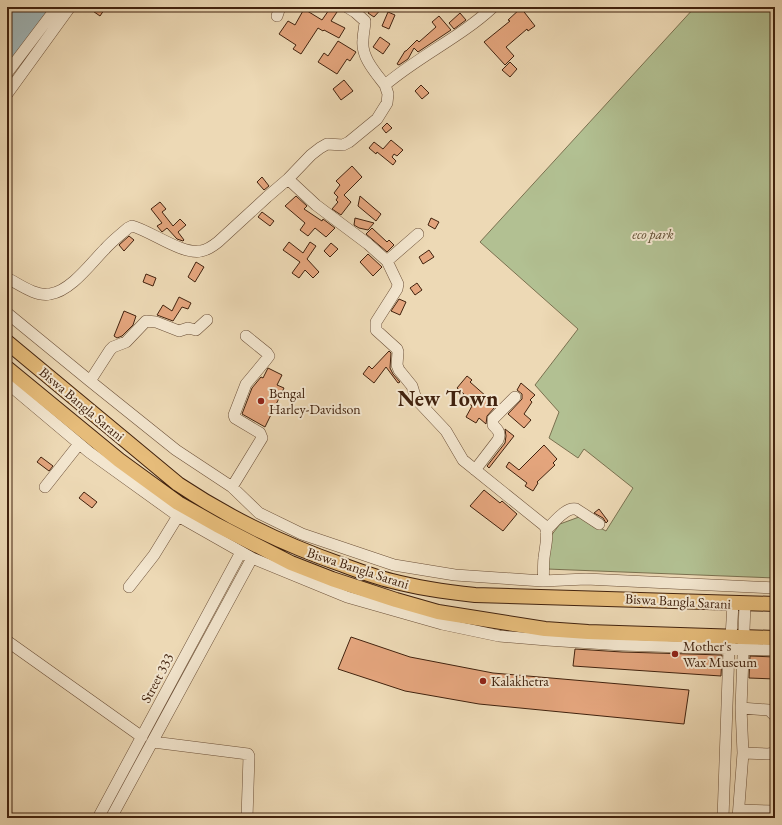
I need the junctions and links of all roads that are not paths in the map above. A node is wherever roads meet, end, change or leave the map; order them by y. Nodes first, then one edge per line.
1 (57, 7) edge
2 (70, 7) edge
3 (347, 7) edge
4 (494, 7) edge
5 (7, 73) edge
6 (385, 85) junction
7 (7, 94) edge
8 (288, 179) junction
9 (418, 234) dead end
10 (387, 261) junction
11 (7, 278) edge
12 (7, 312) edge
13 (207, 320) dead end
14 (246, 336) dead end
15 (7, 342) edge
16 (7, 368) edge
17 (90, 381) junction
18 (7, 383) edge
19 (515, 397) dead end
20 (79, 444) junction
21 (475, 470) junction
22 (45, 487) dead end
23 (232, 487) junction
24 (178, 516) junction
25 (599, 524) dead end
26 (546, 530) junction
27 (241, 552) junction
28 (252, 558) junction
29 (543, 581) junction
30 (129, 587) dead end
31 (775, 588) edge
32 (739, 604) junction
33 (775, 604) edge
34 (775, 638) edge
35 (7, 641) edge
36 (737, 643) junction
37 (775, 650) edge
38 (741, 708) junction
39 (775, 716) edge
40 (142, 737) junction
41 (153, 742) junction
42 (743, 753) junction
43 (775, 753) edge
44 (775, 811) edge
45 (738, 814) edge
46 (98, 818) edge
47 (111, 818) edge
48 (247, 818) edge
49 (723, 818) edge

1 - 5 street
2 - 7 street
3 - 6 street
4 - 6 street
6 - 8 street
8 - 10 street
8 - 11 street
9 - 10 street
10 - 21 street
12 - 17 street
13 - 17 street
14 - 23 street
15 - 32 main road, Biswa Bangla Sarani
16 - 36 main road, Biswa Bangla Sarani
17 - 23 street
18 - 20 street
19 - 21 street
20 - 22 street
20 - 24 street
21 - 26 street
23 - 29 street
24 - 27 street
24 - 30 street
25 - 26 street
26 - 29 street
27 - 28 street
27 - 40 street, Street 333
28 - 36 street
28 - 41 street, Street 333
29 - 31 street
32 - 33 main road, Biswa Bangla Sarani
32 - 36 street
34 - 36 main road, Biswa Bangla Sarani
35 - 40 street
36 - 37 street
36 - 38 street
36 - 49 street
38 - 39 street
38 - 42 street
40 - 46 street, Street 333
41 - 47 street, Street 333
41 - 48 street
42 - 43 street
42 - 45 street
44 - 45 street

